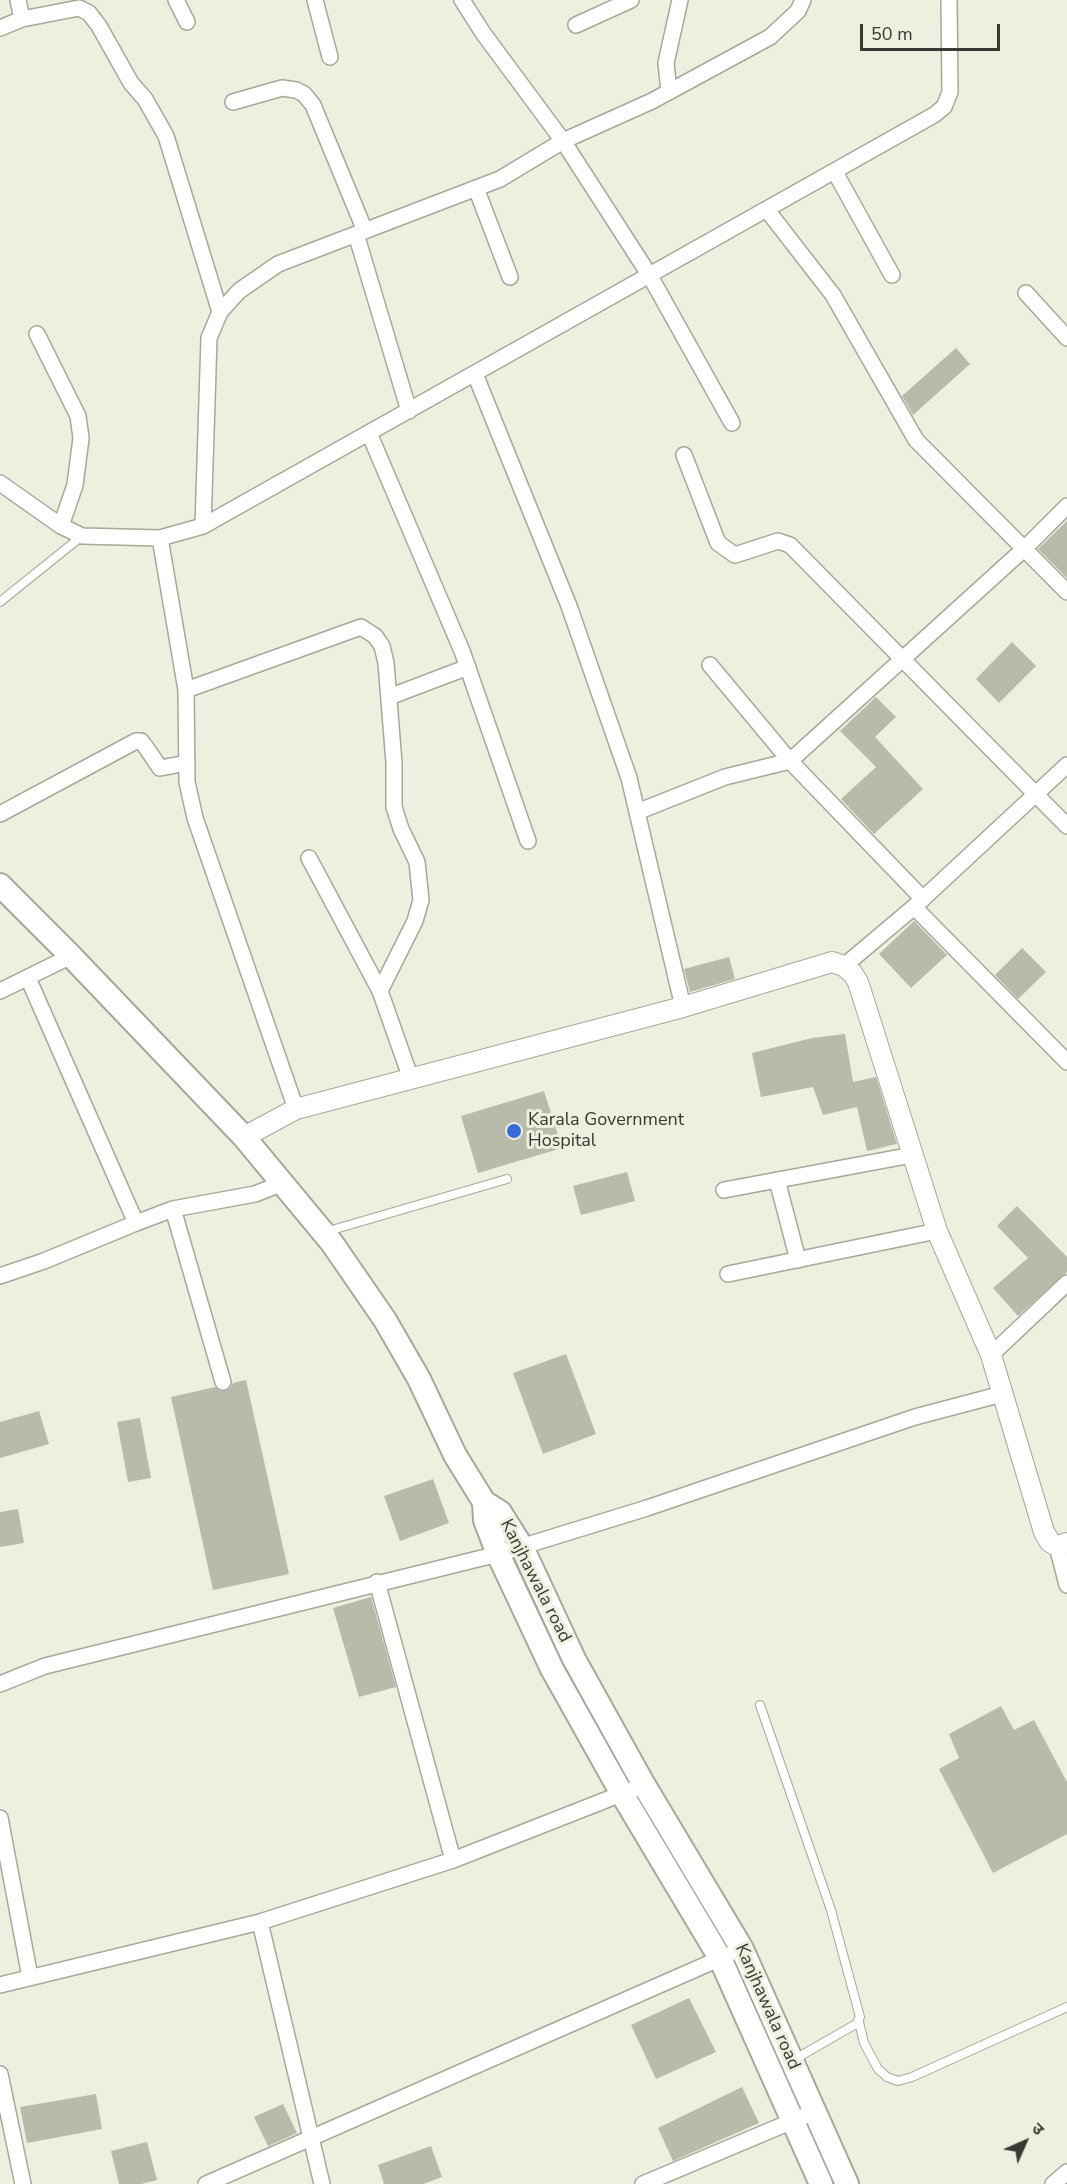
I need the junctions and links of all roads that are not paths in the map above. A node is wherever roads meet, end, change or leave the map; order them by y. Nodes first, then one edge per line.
1 (18, 0) edge
2 (176, 0) edge
3 (315, 0) edge
4 (462, 0) edge
5 (631, 0) edge
6 (680, 0) edge
7 (803, 0) edge
8 (949, 0) edge
9 (22, 19) junction
10 (187, 22) dead end
11 (576, 25) dead end
12 (0, 28) edge
13 (330, 57) dead end
14 (669, 92) junction
15 (233, 102) dead end
16 (564, 141) junction
17 (835, 172) junction
18 (476, 188) junction
19 (767, 210) junction
20 (361, 233) junction
21 (892, 275) dead end
22 (650, 276) junction
23 (510, 277) dead end
24 (1026, 293) dead end
25 (220, 312) junction
26 (37, 334) dead end
27 (1067, 338) edge
28 (476, 374) junction
29 (409, 411) junction
30 (732, 423) dead end
31 (369, 433) junction
32 (684, 455) dead end
33 (0, 483) edge
34 (1067, 506) edge
35 (61, 526) junction
36 (203, 526) junction
37 (82, 536) junction
38 (160, 538) junction
39 (1024, 549) junction
40 (1067, 592) edge
41 (0, 602) edge
42 (903, 658) junction
43 (710, 665) dead end
44 (468, 667) junction
45 (186, 690) junction
46 (389, 697) junction
47 (790, 761) junction
48 (187, 763) junction
49 (1067, 765) edge
50 (1036, 794) junction
51 (637, 812) junction
52 (0, 814) edge
53 (1067, 826) edge
54 (528, 841) dead end
55 (309, 858) dead end
56 (0, 885) edge
57 (918, 903) junction
58 (71, 956) junction
59 (844, 966) junction
60 (28, 978) junction
61 (0, 991) edge
62 (380, 991) junction
63 (683, 1006) junction
64 (1067, 1062) edge
65 (411, 1079) junction
66 (296, 1109) junction
67 (244, 1137) junction
68 (912, 1155) junction
69 (507, 1179) dead end
70 (777, 1180) junction
71 (283, 1183) junction
72 (724, 1190) dead end
73 (173, 1209) junction
74 (136, 1222) junction
75 (937, 1231) junction
76 (324, 1233) junction
77 (798, 1260) junction
78 (728, 1274) dead end
79 (0, 1276) edge
80 (1067, 1283) edge
81 (991, 1355) junction
82 (223, 1382) dead end
83 (1002, 1394) junction
84 (484, 1502) junction
85 (1062, 1544) edge
86 (522, 1546) junction
87 (498, 1554) junction
88 (377, 1582) junction
89 (1067, 1585) edge
90 (0, 1684) edge
91 (760, 1705) dead end
92 (644, 1785) junction
93 (622, 1794) junction
94 (0, 1818) edge
95 (453, 1860) junction
96 (260, 1922) junction
97 (742, 1949) junction
98 (720, 1958) junction
99 (30, 1977) junction
100 (0, 1985) edge
101 (1067, 2007) edge
102 (859, 2022) junction
103 (791, 2061) junction
104 (0, 2074) edge
105 (814, 2112) junction
106 (793, 2121) junction
107 (312, 2139) junction
108 (1067, 2172) edge
109 (23, 2184) edge
110 (206, 2184) edge
111 (322, 2184) edge
112 (643, 2184) edge
113 (821, 2184) edge
114 (848, 2184) edge
115 (1053, 2184) edge

1 - 9 street
2 - 10 street
3 - 13 street
4 - 16 street
5 - 11 street
6 - 14 street
7 - 14 street
8 - 17 street
9 - 12 street
9 - 25 street
14 - 16 street
15 - 20 street
16 - 18 street
16 - 22 street
17 - 19 street
17 - 21 street
18 - 20 street
18 - 23 street
19 - 22 street
19 - 39 street
20 - 25 street
20 - 29 street
22 - 28 street
22 - 30 street
24 - 27 street
25 - 36 street
26 - 35 street
28 - 29 street
28 - 51 street
29 - 31 street
31 - 36 street
31 - 44 street
32 - 42 street
33 - 35 street
34 - 39 street
35 - 37 street
36 - 38 street
37 - 38 street
37 - 41 lane
38 - 45 street
39 - 40 street
39 - 42 street
42 - 47 street
42 - 50 street
43 - 47 street
44 - 46 street
44 - 54 street
45 - 46 street
45 - 48 street
46 - 62 street
47 - 51 street
47 - 57 street
48 - 52 street
48 - 66 street
49 - 50 street
50 - 53 street
50 - 57 street
51 - 63 street
55 - 62 street
56 - 58 main road
57 - 59 street
57 - 64 street
58 - 60 street
58 - 67 main road
59 - 63 street
59 - 68 street
60 - 61 street
60 - 74 street
62 - 65 street
63 - 65 street
65 - 66 street
66 - 67 street
67 - 71 main road
68 - 70 street
68 - 75 street
69 - 76 lane
70 - 72 street
70 - 77 street
71 - 73 street
71 - 76 main road
73 - 74 street
73 - 82 street
74 - 79 street
75 - 77 street
75 - 81 street
76 - 84 main road
77 - 78 street
80 - 81 street
81 - 83 street
83 - 85 street
83 - 86 street
84 - 86 main road, Kanjhawala road
84 - 87 main road, Kanjhawala road
85 - 89 street
86 - 87 street
86 - 92 main road, Kanjhawala road
87 - 88 street
87 - 93 main road, Kanjhawala road
88 - 90 street
88 - 95 street
91 - 102 lane
92 - 93 street
92 - 97 main road, Kanjhawala road
93 - 95 street
93 - 98 main road, Kanjhawala road
94 - 99 street
95 - 96 street
96 - 99 street
96 - 107 street
97 - 98 street
97 - 103 main road, Kanjhawala road
98 - 106 main road, Kanjhawala road
98 - 107 street
99 - 100 street
101 - 102 lane
102 - 103 lane
103 - 105 main road, Kanjhawala road
104 - 109 street
105 - 106 street
105 - 114 main road, Kanjhawala road
106 - 112 street
106 - 113 main road, Kanjhawala road
107 - 110 street
107 - 111 street
108 - 115 street

